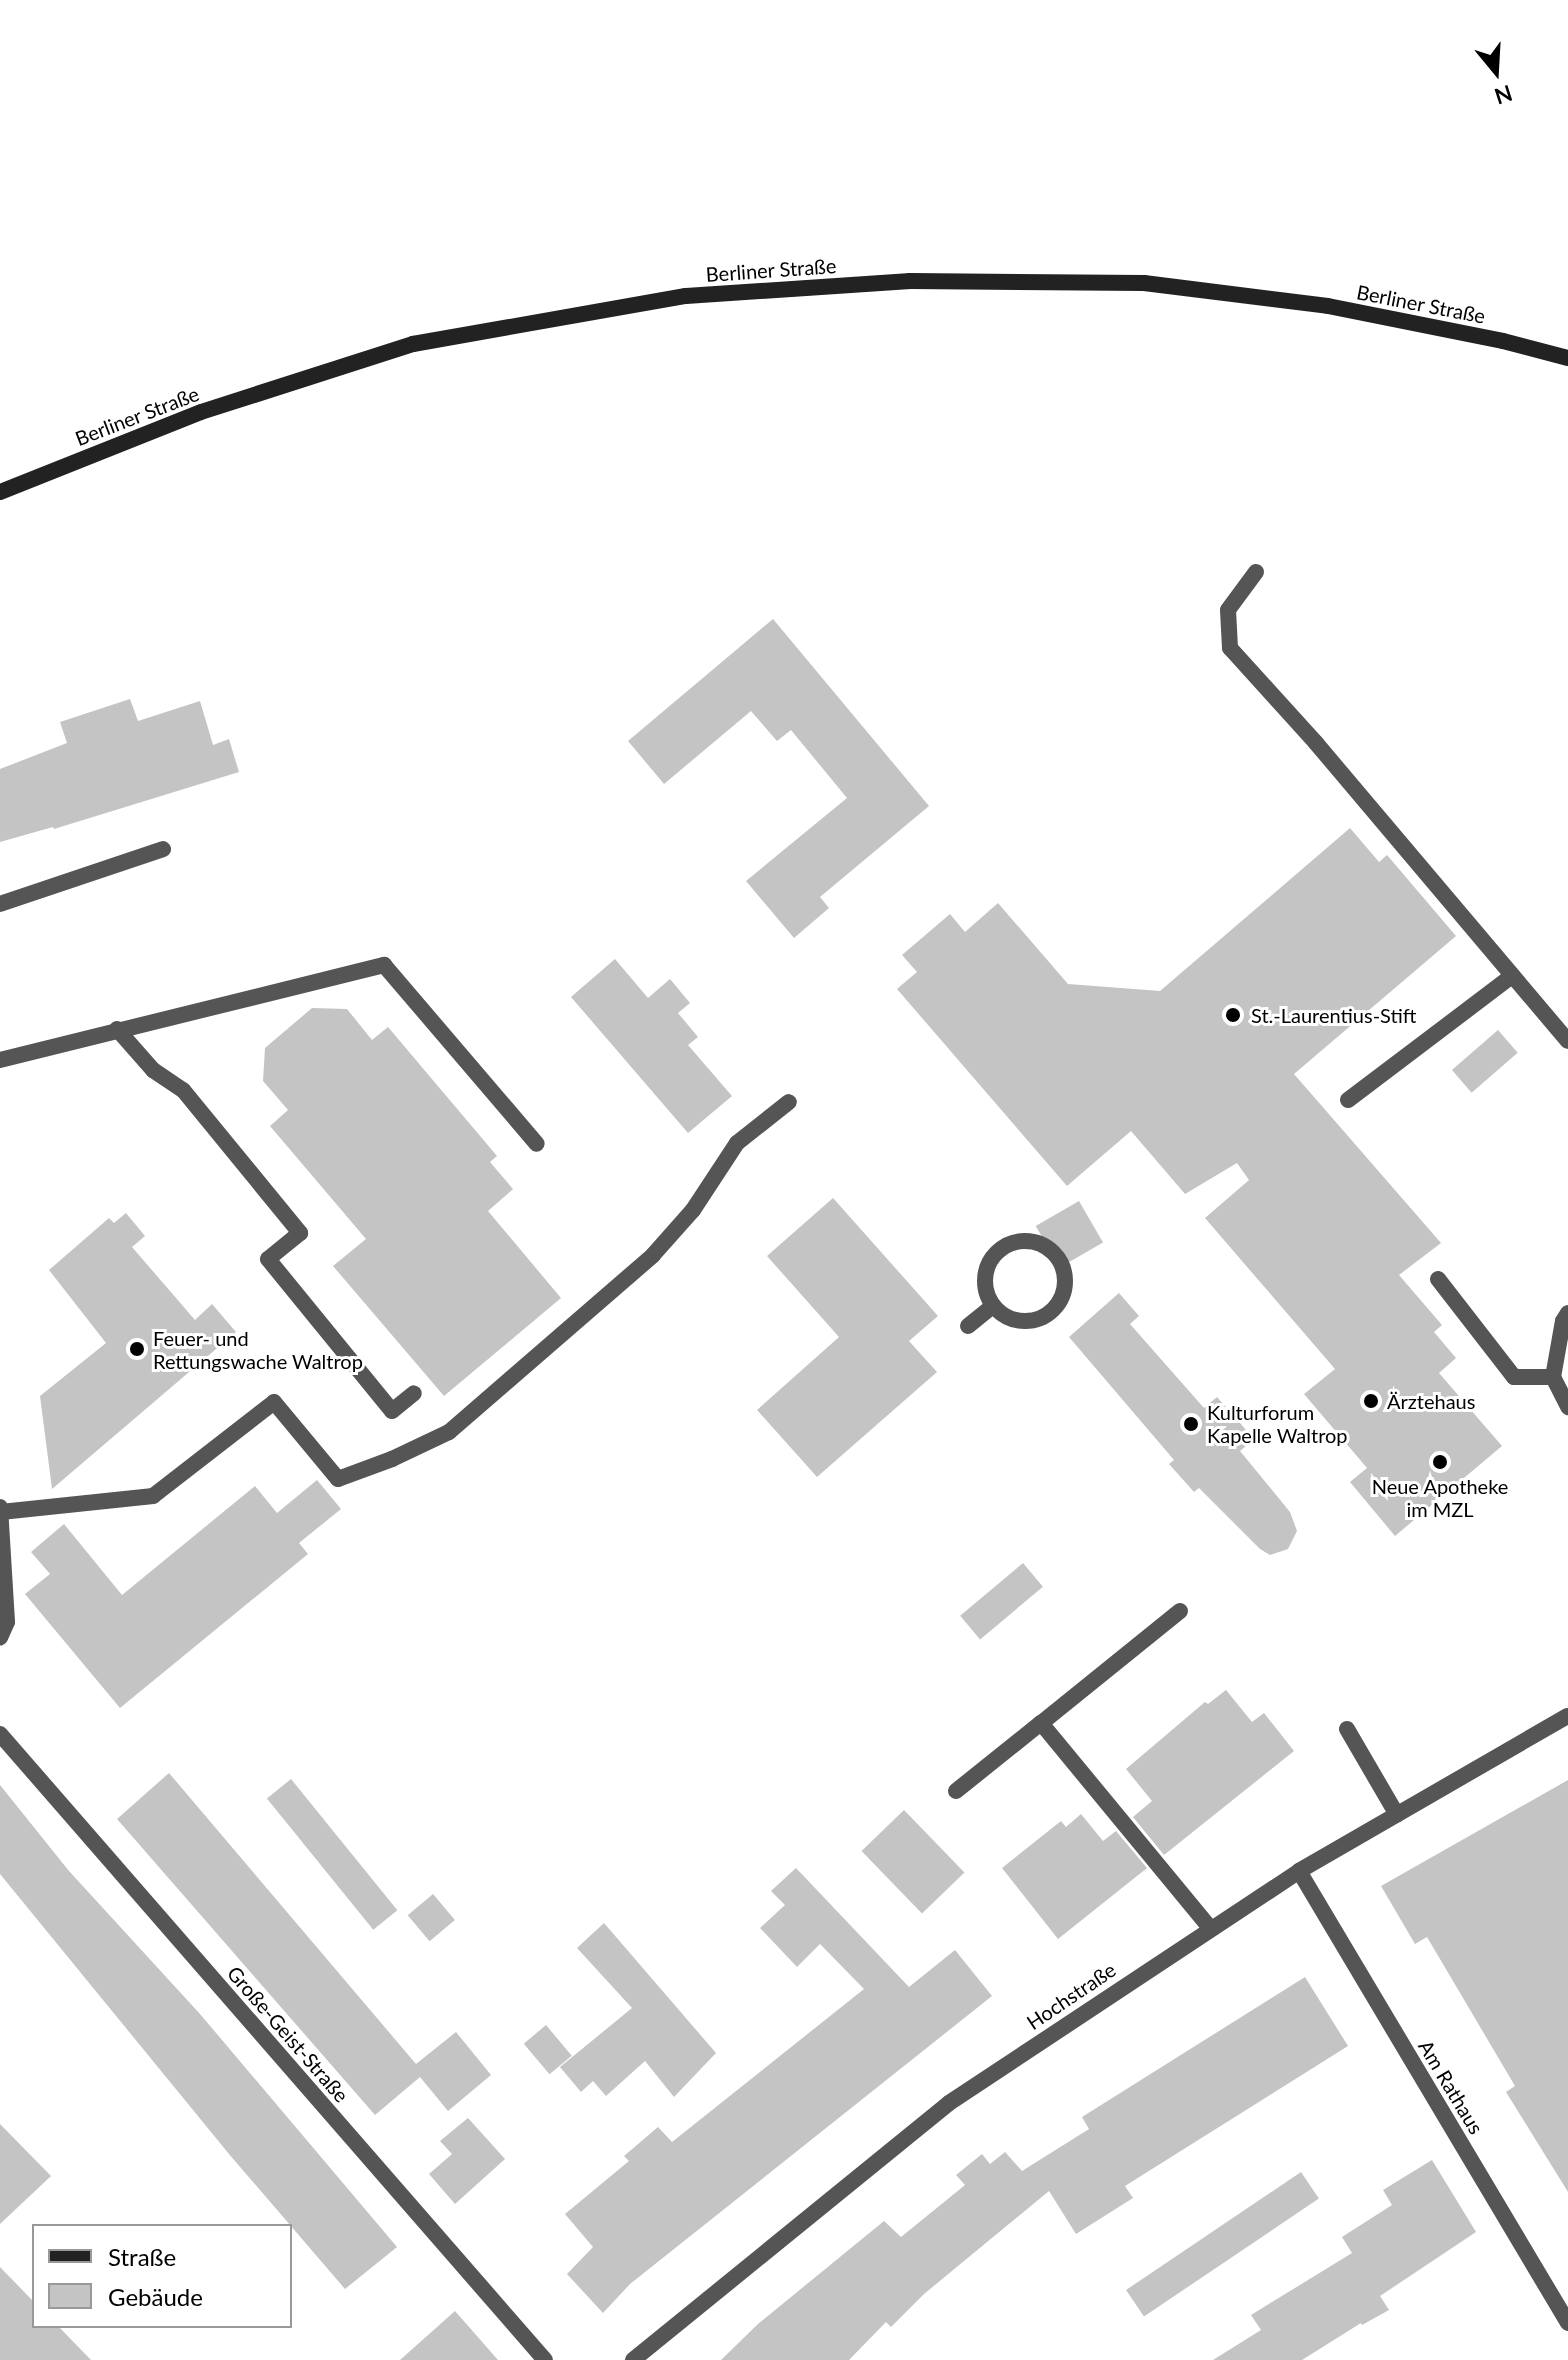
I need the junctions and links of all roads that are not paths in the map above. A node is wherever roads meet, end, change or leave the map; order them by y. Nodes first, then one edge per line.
1 (1568, 358) edge
2 (0, 492) edge
3 (1256, 572) dead end
4 (163, 849) dead end
5 (0, 904) edge
6 (1512, 976) junction
7 (117, 1029) junction
8 (1568, 1041) edge
9 (0, 1060) edge
10 (1348, 1100) dead end
11 (789, 1102) dead end
12 (537, 1144) dead end
13 (1438, 1279) dead end
14 (993, 1306) junction
15 (1568, 1313) edge
16 (968, 1326) dead end
17 (1553, 1377) junction
18 (414, 1393) dead end
19 (1568, 1407) edge
20 (0, 1509) edge
21 (1180, 1611) dead end
22 (0, 1638) edge
23 (1568, 1716) edge
24 (1041, 1723) junction
25 (1347, 1729) dead end
26 (0, 1734) edge
27 (956, 1791) dead end
28 (1397, 1815) junction
29 (1299, 1871) junction
30 (1209, 1927) junction
31 (1568, 2323) edge
32 (545, 2360) edge
33 (633, 2360) edge

1 - 2 main road, Berliner Straße
3 - 6 street
4 - 5 street
6 - 8 street
6 - 10 street
7 - 9 street
7 - 12 street
7 - 18 street
11 - 20 street
13 - 17 street
14 - 14 street
14 - 16 street
15 - 17 street
17 - 19 street
20 - 22 street
21 - 24 street
23 - 28 street, Hochstraße
24 - 27 street
24 - 30 street
25 - 28 street
26 - 32 street, Große-Geist-Straße
28 - 29 street, Hochstraße
29 - 30 street, Hochstraße
29 - 31 street, Am Rathaus
30 - 33 street, Hochstraße

